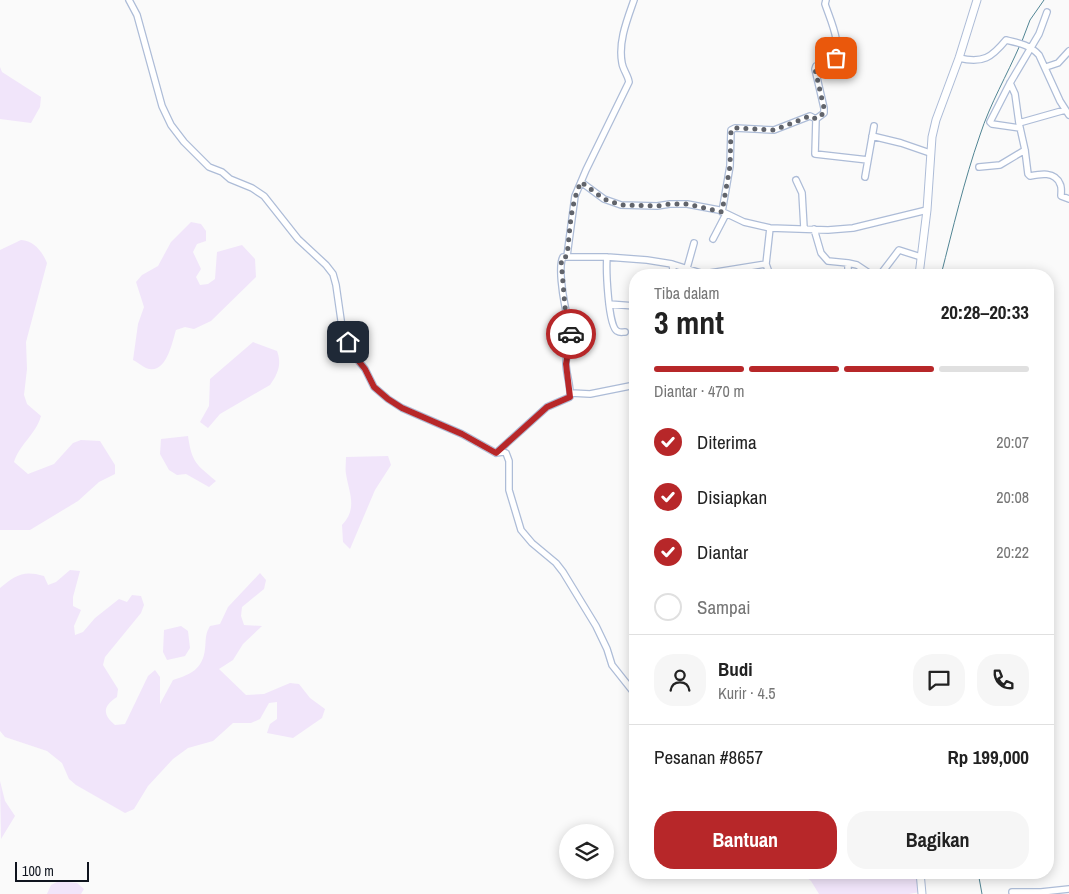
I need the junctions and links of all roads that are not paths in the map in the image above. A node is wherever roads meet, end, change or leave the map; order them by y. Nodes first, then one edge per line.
1 (129, 0) edge
2 (634, 0) edge
3 (826, 0) edge
4 (977, 0) edge
5 (1047, 12) dead end
6 (1028, 46) junction
7 (1069, 51) edge
8 (959, 58) junction
9 (1046, 67) junction
10 (1011, 81) junction
11 (1067, 113) edge
12 (816, 119) junction
13 (1021, 124) junction
14 (874, 126) dead end
15 (872, 136) junction
16 (1025, 150) junction
17 (930, 153) junction
18 (868, 160) junction
19 (980, 167) dead end
20 (866, 177) dead end
21 (796, 180) dead end
22 (581, 182) junction
23 (1069, 199) edge
24 (927, 210) junction
25 (724, 213) junction
26 (770, 228) junction
27 (804, 228) junction
28 (814, 228) junction
29 (713, 239) dead end
30 (694, 243) dead end
31 (567, 256) junction
32 (607, 257) junction
33 (921, 257) junction
34 (848, 262) junction
35 (672, 264) junction
36 (766, 264) junction
37 (673, 269) edge
38 (686, 269) edge
39 (691, 269) edge
40 (739, 269) edge
41 (768, 269) edge
42 (848, 269) edge
43 (863, 269) edge
44 (885, 269) edge
45 (920, 269) edge
46 (610, 304) junction
47 (629, 306) edge
48 (625, 332) dead end
49 (629, 386) edge
50 (571, 393) junction
51 (496, 453) junction
52 (629, 686) edge
53 (921, 879) edge
54 (1069, 889) edge
55 (1012, 892) dead end
56 (1041, 893) edge
57 (922, 894) edge

1 - 51 street
2 - 22 street
3 - 12 street
4 - 8 street
5 - 6 street
6 - 8 street
6 - 9 street
6 - 10 street
7 - 9 street
8 - 17 street
9 - 11 street
10 - 13 street
10 - 13 street
11 - 13 street
12 - 18 street
12 - 25 street
13 - 16 street
14 - 15 street
15 - 17 street
15 - 18 street
16 - 19 street
16 - 23 street
17 - 24 street
18 - 20 street
21 - 27 street
22 - 25 street
22 - 31 street
24 - 28 street
24 - 33 street
25 - 26 street
25 - 29 street
26 - 27 street
26 - 36 street
27 - 28 street
28 - 34 street
30 - 39 street
31 - 32 street
31 - 50 street
32 - 35 street
32 - 46 street
33 - 44 street
33 - 45 street
34 - 42 street
34 - 43 street
35 - 37 street
35 - 38 street
36 - 40 street
36 - 41 street
46 - 47 street
46 - 48 street
49 - 50 street
50 - 51 street
51 - 52 street
53 - 57 street
54 - 56 street
55 - 56 street

